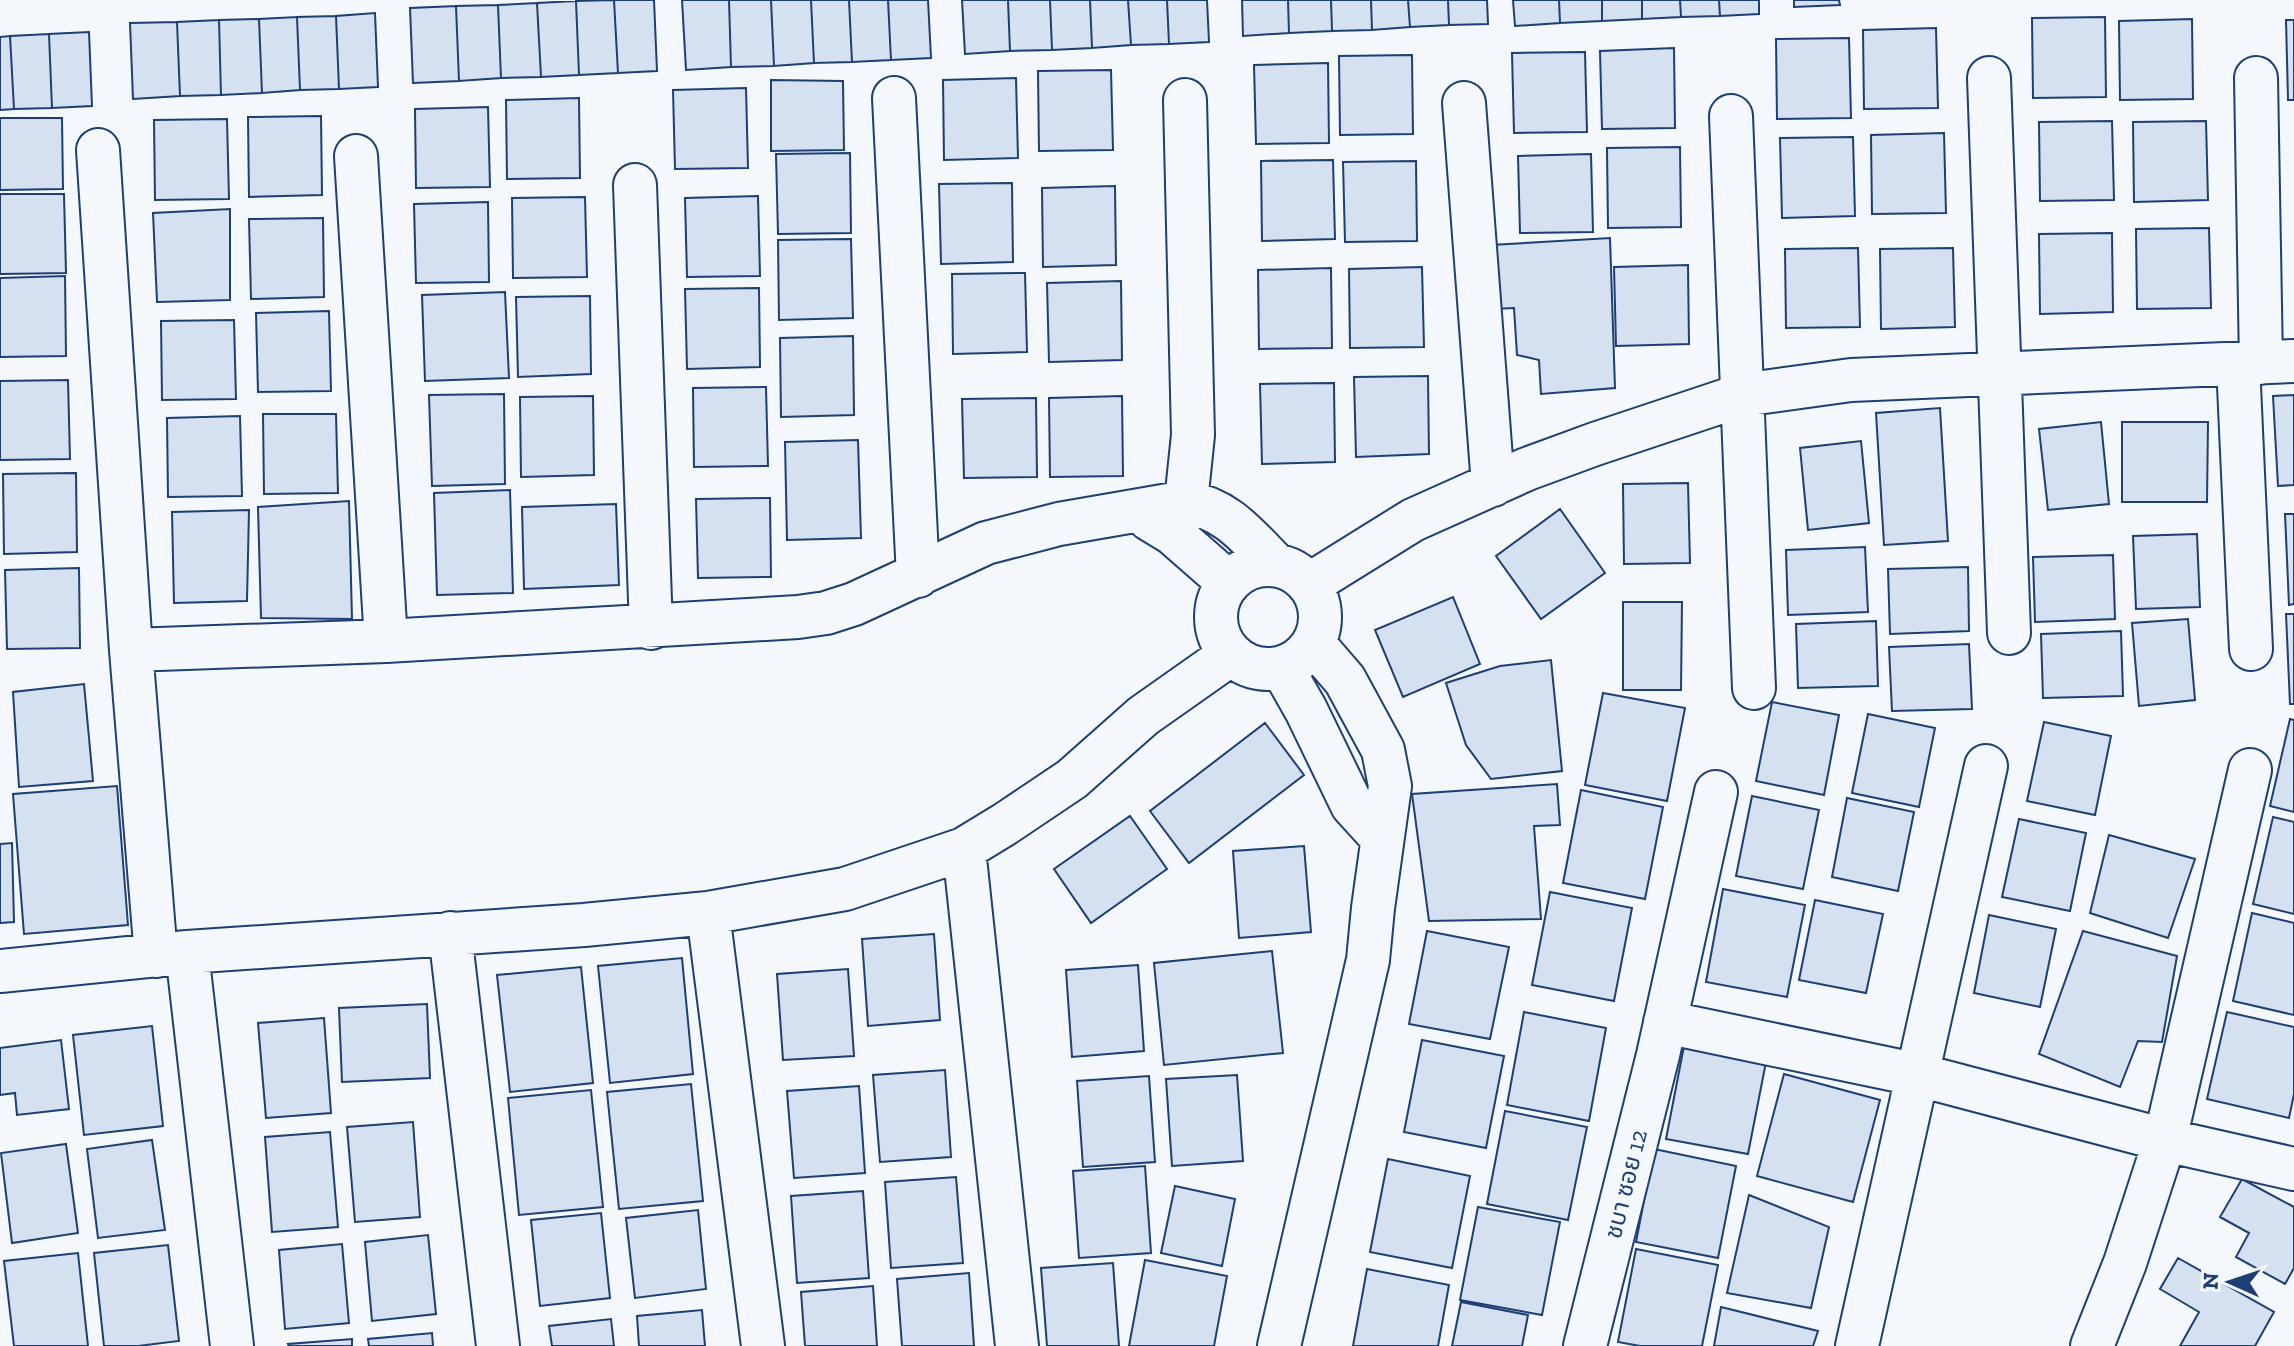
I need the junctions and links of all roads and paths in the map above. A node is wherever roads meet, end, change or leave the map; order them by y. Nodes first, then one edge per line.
1 (1989, 78) dead end
2 (2256, 78) dead end
3 (894, 98) dead end
4 (1185, 100) dead end
5 (1464, 103) dead end
6 (1731, 116) dead end
7 (98, 150) dead end
8 (356, 156) dead end
9 (635, 185) dead end
10 (2264, 362) edge
11 (1999, 373) junction
12 (1742, 395) junction
13 (1493, 485) junction
14 (1179, 518) junction
15 (1292, 574) junction
16 (918, 576) junction
17 (1228, 582) junction
18 (651, 628) junction
19 (2009, 633) dead end
20 (386, 641) junction
21 (2251, 649) dead end
22 (131, 650) junction
23 (1231, 654) junction
24 (1298, 656) junction
25 (1754, 688) dead end
26 (1986, 766) dead end
27 (2250, 770) dead end
28 (1716, 792) dead end
29 (964, 849) junction
30 (708, 913) junction
31 (450, 933) junction
32 (171, 954) junction
33 (0, 971) edge
34 (1665, 1022) junction
35 (1919, 1075) junction
36 (2165, 1140) junction
37 (2294, 1169) edge
38 (232, 1346) edge
39 (498, 1346) edge
40 (763, 1346) edge
41 (1017, 1346) edge
42 (1279, 1346) edge
43 (1585, 1346) edge
44 (1857, 1346) edge
45 (2092, 1346) edge

1 - 11 street
2 - 10 street
3 - 16 street
4 - 14 street
5 - 13 street
6 - 12 street
7 - 22 street
8 - 20 street
9 - 18 street
10 - 11 street
10 - 21 street
11 - 12 street
11 - 19 street
12 - 13 street
12 - 25 street
13 - 15 street
14 - 15 street
14 - 16 street
14 - 17 street
15 - 17 street
15 - 24 street
16 - 18 street
17 - 23 street
18 - 20 street
20 - 22 street
22 - 32 street
23 - 24 street
23 - 29 street
24 - 42 street
26 - 35 street
27 - 36 street
28 - 34 street, ชบา ซอย 12
29 - 30 street
29 - 41 street
30 - 31 street
30 - 40 street
31 - 32 street
31 - 39 street
32 - 33 street
32 - 38 street
34 - 35 street
34 - 43 street, ชบา ซอย 12
35 - 36 street
35 - 44 street
36 - 37 street
36 - 45 street

